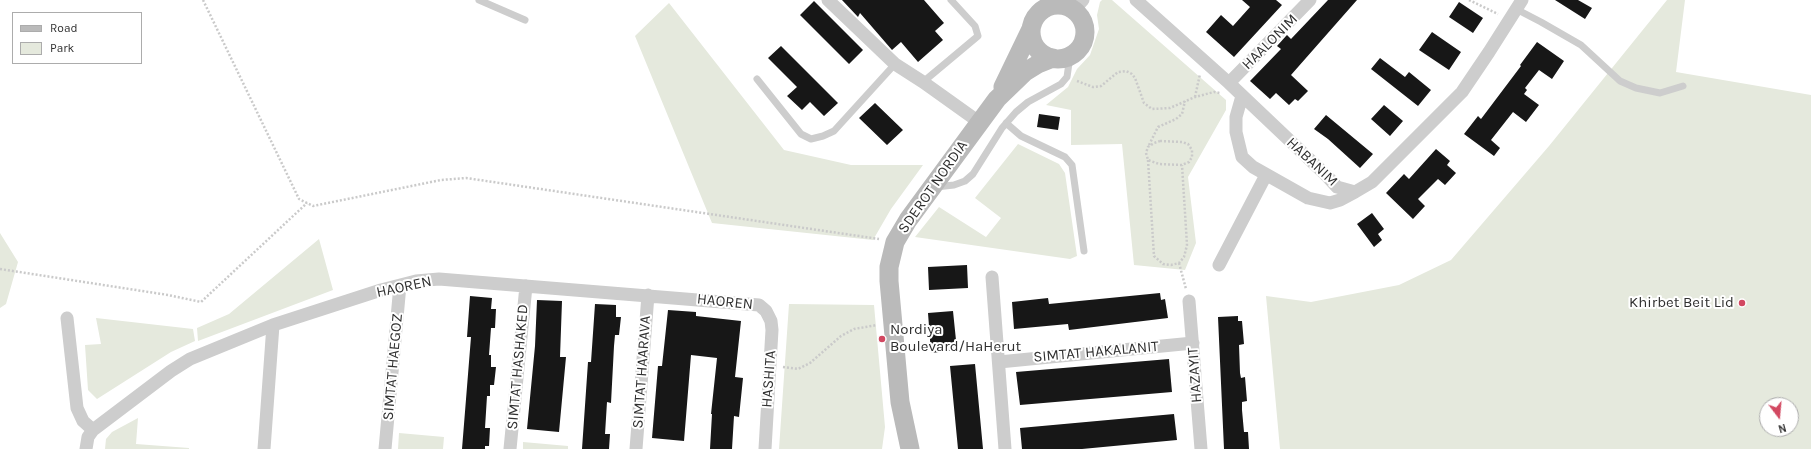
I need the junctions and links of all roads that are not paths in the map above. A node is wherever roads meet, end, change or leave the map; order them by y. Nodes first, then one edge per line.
1 (479, 0) edge
2 (828, 0) edge
3 (951, 0) edge
4 (1030, 0) edge
5 (1136, 0) edge
6 (1310, 0) edge
7 (1067, 4) edge
8 (1516, 10) edge
9 (525, 20) dead end
10 (1032, 25) junction
11 (1074, 54) junction
12 (1053, 58) junction
13 (895, 64) junction
14 (757, 79) dead end
15 (923, 82) junction
16 (1228, 83) junction
17 (1683, 86) dead end
18 (1242, 96) junction
19 (997, 99) junction
20 (979, 122) junction
21 (1006, 123) junction
22 (1266, 175) junction
23 (932, 187) junction
24 (1355, 192) junction
25 (1084, 251) dead end
26 (1219, 265) dead end
27 (992, 277) dead end
28 (400, 285) junction
29 (526, 286) junction
30 (648, 295) junction
31 (1189, 301) road end
32 (766, 311) joint
33 (67, 318) dead end
34 (273, 325) junction
35 (1193, 343) junction
36 (999, 362) junction
37 (900, 402) junction
38 (93, 430) junction
39 (86, 449) edge
40 (264, 449) edge
41 (385, 449) edge
42 (510, 449) edge
43 (636, 449) edge
44 (765, 449) edge
45 (898, 449) edge
46 (910, 449) edge
47 (1005, 449) edge
48 (1201, 449) edge

1 - 9 lane
2 - 13 street
3 - 15 lane
4 - 10 street
5 - 16 street, HABANIM
6 - 16 street, HAALONIM
7 - 10 street
7 - 11 street
8 - 17 lane
8 - 24 street, HABANIM
10 - 12 street
10 - 19 street, SDEROT NORDIA
11 - 12 street
11 - 21 lane
12 - 19 street, SDEROT NORDIA
13 - 14 lane
13 - 15 street
15 - 20 street
16 - 18 street, HABANIM
18 - 22 street
18 - 24 street, HABANIM
19 - 20 street, SDEROT NORDIA
20 - 23 street, SDEROT NORDIA
21 - 23 lane
21 - 25 lane
22 - 24 street
22 - 26 street
23 - 37 street, SDEROT NORDIA
27 - 36 street
28 - 29 street, HAOREN
28 - 34 street, HAOREN
28 - 41 street, SIMTAT HAEGOZ
29 - 30 street, HAOREN
29 - 42 street, SIMTAT HASHAKED
30 - 32 street, HAOREN
30 - 43 street, SIMTAT HAARAVA
31 - 35 street, HAZAYIT
32 - 44 street, HASHITA
33 - 38 street
34 - 38 street, HAOREN
34 - 40 street
35 - 36 street, SIMTAT HAKALANIT
35 - 48 street, HAZAYIT
36 - 47 street
37 - 45 street, SDEROT NORDIA
37 - 46 street, SDEROT NORDIA
38 - 39 street

